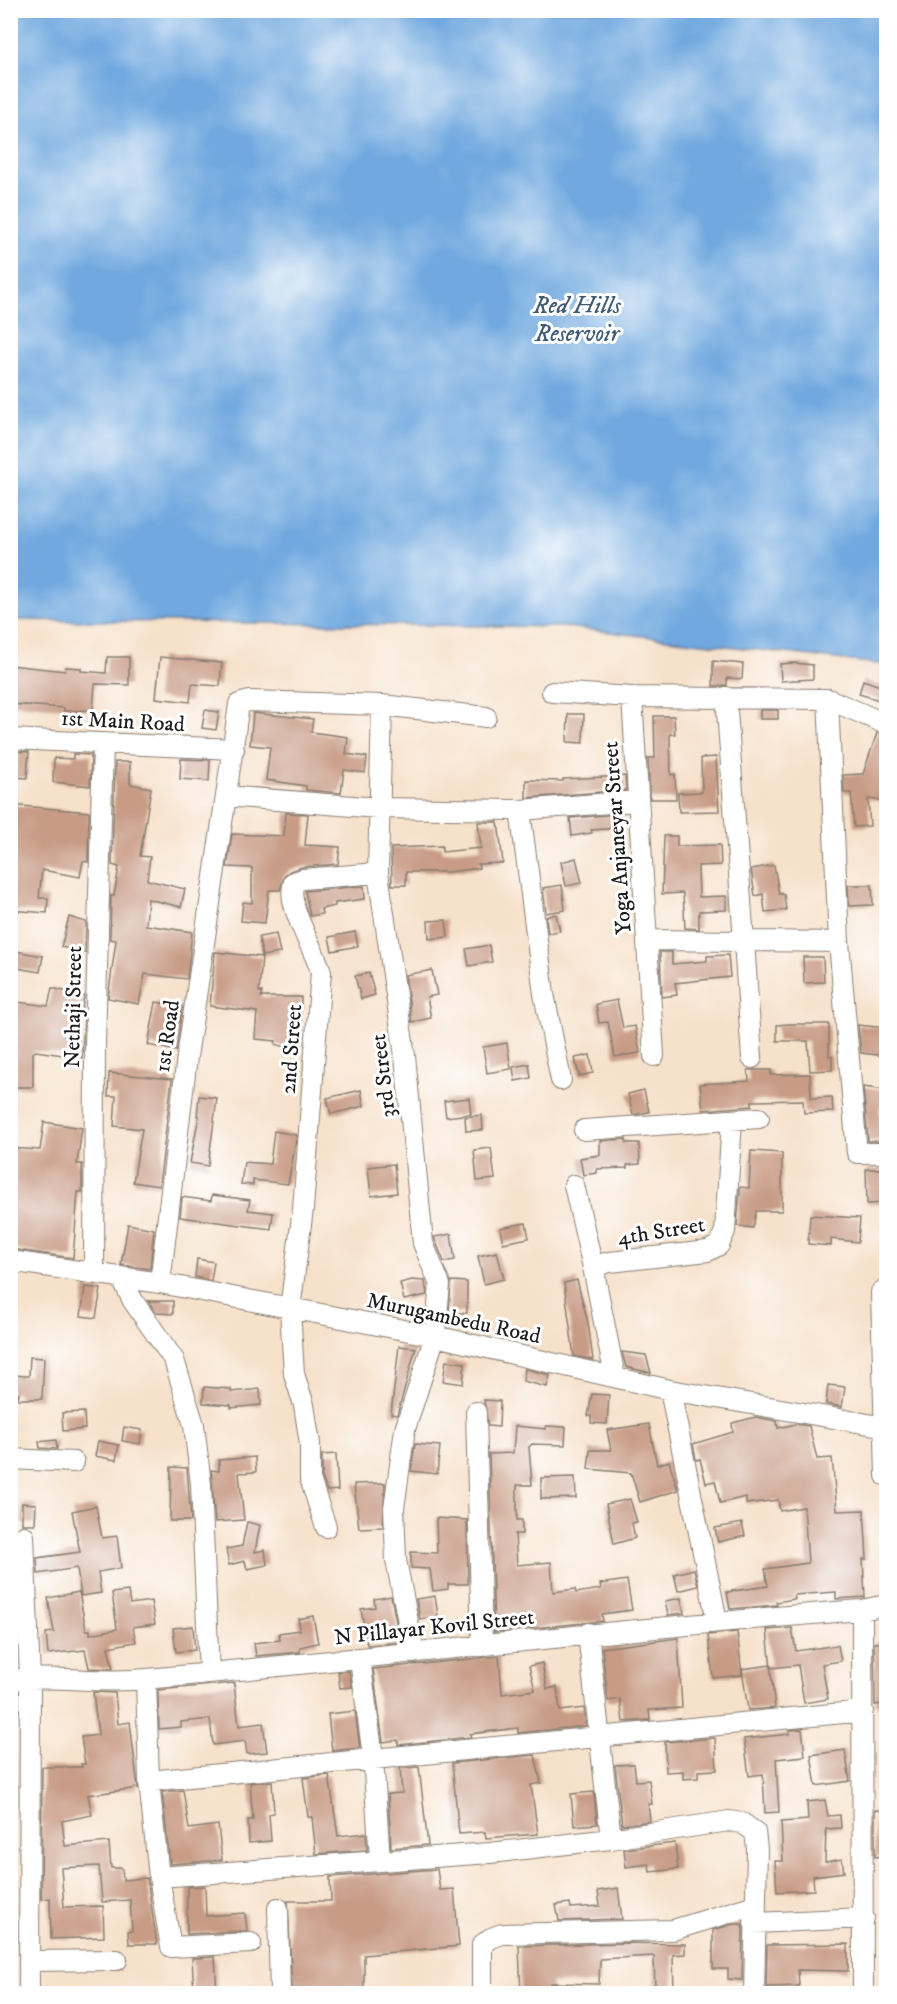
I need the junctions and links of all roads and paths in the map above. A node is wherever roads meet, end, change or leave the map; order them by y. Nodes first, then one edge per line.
1 (552, 692) dead end
2 (632, 697) junction
3 (726, 697) junction
4 (828, 699) junction
5 (382, 705) junction
6 (486, 717) dead end
7 (886, 724) edge
8 (10, 739) edge
9 (103, 743) junction
10 (234, 749) junction
11 (226, 796) junction
12 (636, 801) junction
13 (378, 808) junction
14 (520, 810) junction
15 (378, 873) junction
16 (647, 940) junction
17 (744, 941) junction
18 (839, 942) junction
19 (654, 1056) dead end
20 (752, 1058) dead end
21 (561, 1080) dead end
22 (759, 1118) dead end
23 (732, 1120) junction
24 (584, 1130) dead end
25 (886, 1153) edge
26 (574, 1185) dead end
27 (10, 1261) edge
28 (594, 1272) junction
29 (94, 1273) junction
30 (121, 1277) junction
31 (160, 1283) junction
32 (881, 1292) dead end
33 (290, 1309) junction
34 (435, 1336) junction
35 (615, 1377) junction
36 (670, 1390) junction
37 (476, 1412) dead end
38 (885, 1427) edge
39 (10, 1459) edge
40 (74, 1462) dead end
41 (886, 1476) edge
42 (326, 1527) dead end
43 (24, 1536) dead end
44 (886, 1605) edge
45 (862, 1610) junction
46 (717, 1621) junction
47 (588, 1633) junction
48 (482, 1646) junction
49 (414, 1653) junction
50 (360, 1659) junction
51 (209, 1673) junction
52 (20, 1679) edge
53 (146, 1679) junction
54 (863, 1711) junction
55 (601, 1736) junction
56 (373, 1757) junction
57 (20, 1761) edge
58 (149, 1781) junction
59 (611, 1839) junction
60 (380, 1859) junction
61 (159, 1877) junction
62 (278, 1908) dead end
63 (755, 1914) junction
64 (864, 1918) junction
65 (251, 1943) dead end
66 (117, 1960) dead end
67 (29, 1961) junction
68 (29, 1994) edge
69 (280, 1994) edge
70 (482, 1994) edge
71 (754, 1994) edge
72 (863, 1994) edge

1 - 2 street
2 - 3 street
2 - 12 street, Yoga Anjaneyar Street
3 - 4 street
3 - 17 street
4 - 7 street
4 - 18 street
5 - 6 street
5 - 10 street, 1st Road
5 - 13 street, 3rd Street
8 - 9 street, 1st Main Road
9 - 10 street, 1st Main Road
9 - 29 street, Nethaji Street
10 - 11 street, 1st Road
11 - 13 street
11 - 31 street, 1st Road
12 - 14 street
12 - 16 street, Yoga Anjaneyar Street
13 - 14 street
13 - 15 street, 3rd Street
14 - 21 street
15 - 33 street, 2nd Street
15 - 34 street, 3rd Street
16 - 17 street
16 - 19 street, Yoga Anjaneyar Street
17 - 18 street
17 - 20 street
18 - 25 street
22 - 23 street
23 - 24 street
23 - 28 street, 4th Street
26 - 28 street
27 - 29 street, Murugambedu Road
28 - 35 street
29 - 30 street, Murugambedu Road
30 - 31 street, Murugambedu Road
30 - 51 street
31 - 33 street, Murugambedu Road
32 - 38 street
33 - 34 street, Murugambedu Road
33 - 42 street
34 - 35 street, Murugambedu Road
34 - 49 street, 3rd Street
35 - 36 street, Murugambedu Road
36 - 38 street, Murugambedu Road
36 - 46 street
37 - 48 street
38 - 41 street
39 - 40 street
43 - 52 street
44 - 45 street, N Pillayar Kovil Street
45 - 46 street, N Pillayar Kovil Street
45 - 54 street
46 - 47 street, N Pillayar Kovil Street
47 - 48 street, N Pillayar Kovil Street
47 - 55 street
48 - 49 street, N Pillayar Kovil Street
49 - 50 street, N Pillayar Kovil Street
50 - 51 street, N Pillayar Kovil Street
50 - 56 street
51 - 53 street, N Pillayar Kovil Street
52 - 53 street, N Pillayar Kovil Street
52 - 57 street
53 - 58 street
54 - 55 street
54 - 64 street
55 - 56 street
55 - 59 street
56 - 58 street
56 - 60 street
57 - 67 street
58 - 61 street
59 - 60 street
59 - 63 street
60 - 61 street
61 - 65 street
62 - 69 street
63 - 64 street
63 - 70 street
63 - 71 street
64 - 72 street
66 - 67 street
67 - 68 street

